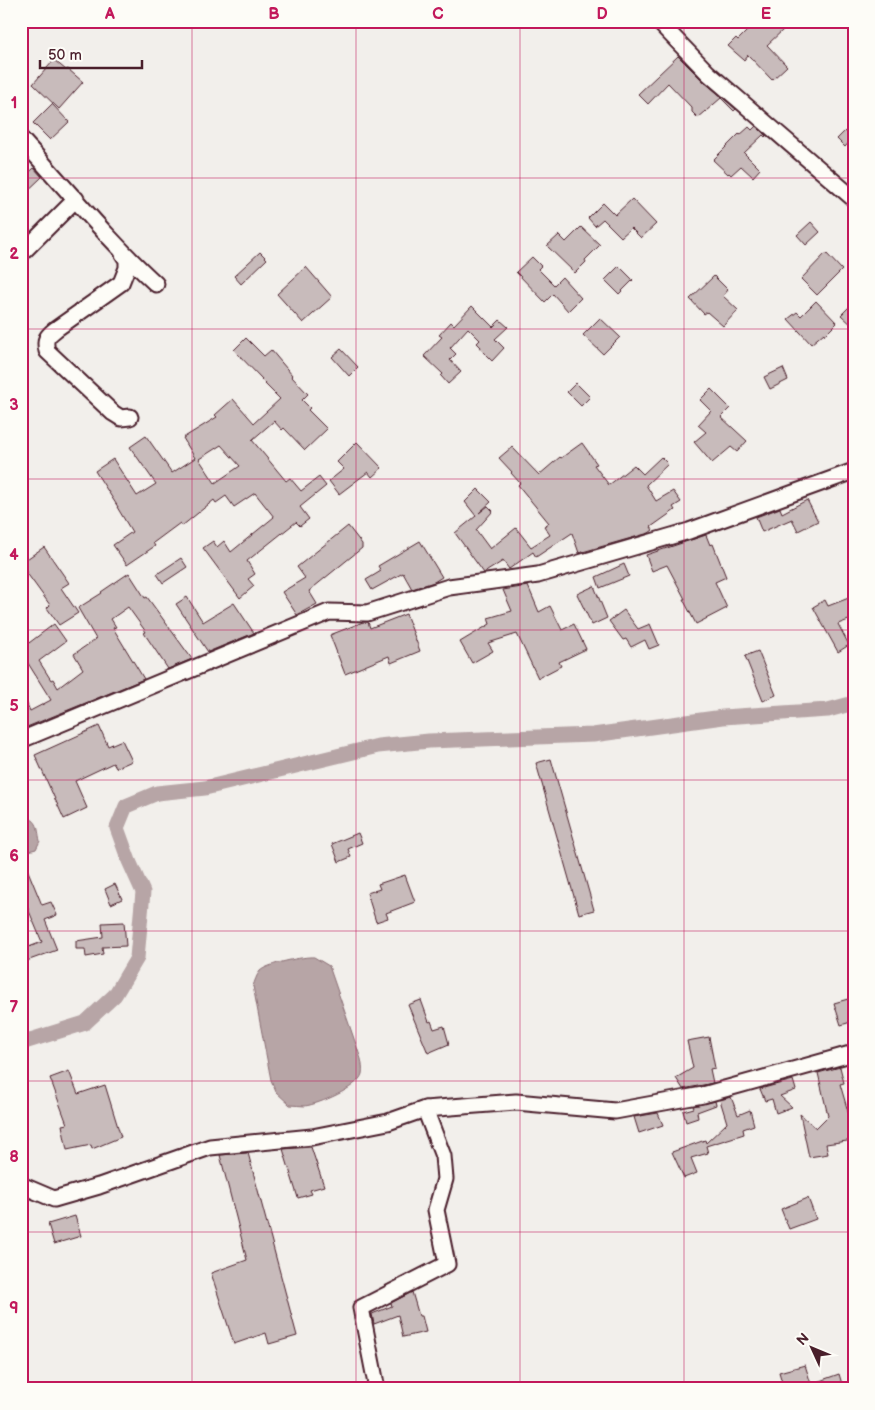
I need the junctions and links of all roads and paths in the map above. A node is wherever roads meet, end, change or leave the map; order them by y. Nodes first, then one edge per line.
1 (658, 21) edge
2 (21, 139) edge
3 (76, 199) junction
4 (854, 199) edge
5 (21, 254) edge
6 (123, 254) junction
7 (156, 284) dead end
8 (130, 417) dead end
9 (854, 471) edge
10 (21, 740) edge
11 (854, 1053) edge
12 (425, 1108) junction
13 (21, 1185) edge
14 (377, 1389) edge

1 - 4 street
2 - 3 street
3 - 5 street
3 - 6 street
6 - 7 street
6 - 8 street
9 - 10 street
11 - 12 street
12 - 13 street
12 - 14 street

